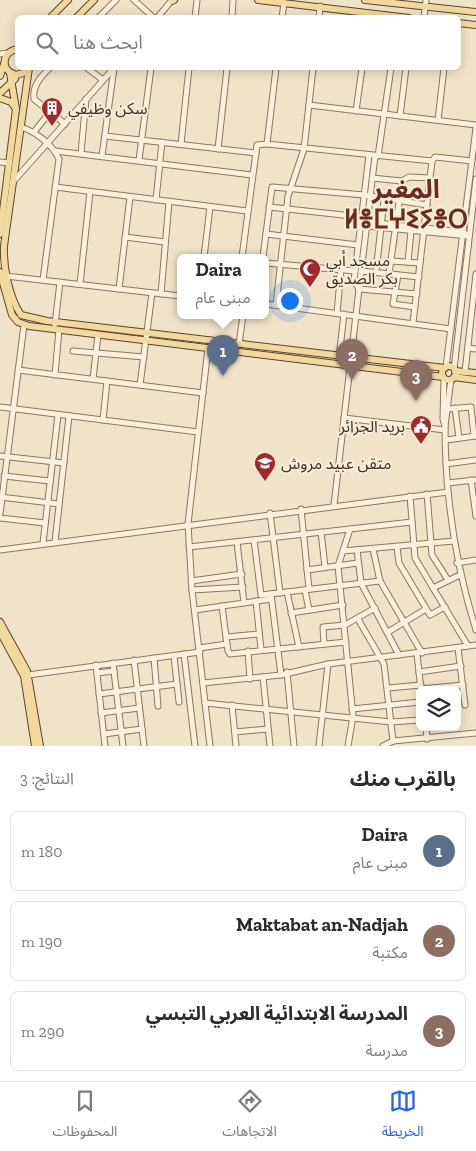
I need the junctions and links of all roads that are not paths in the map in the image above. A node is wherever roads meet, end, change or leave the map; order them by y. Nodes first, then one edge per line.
1 (68, 0) edge
2 (94, 0) edge
3 (116, 0) edge
4 (134, 0) edge
5 (173, 0) edge
6 (197, 0) edge
7 (234, 0) edge
8 (258, 0) edge
9 (366, 0) edge
10 (375, 1) edge
11 (307, 2) edge
12 (284, 3) junction
13 (320, 3) edge
14 (426, 3) edge
15 (476, 12) edge
16 (53, 15) edge
17 (79, 15) edge
18 (101, 15) edge
19 (152, 15) edge
20 (159, 15) edge
21 (195, 15) edge
22 (232, 15) edge
23 (282, 15) edge
24 (391, 15) edge
25 (461, 23) edge
26 (476, 25) edge
27 (14, 50) edge
28 (0, 54) edge
29 (5, 68) edge
30 (26, 70) edge
31 (29, 70) edge
32 (48, 70) edge
33 (90, 70) edge
34 (112, 70) edge
35 (114, 70) edge
36 (151, 70) edge
37 (189, 70) edge
38 (227, 70) edge
39 (276, 70) edge
40 (313, 70) edge
41 (362, 70) edge
42 (391, 70) edge
43 (406, 70) edge
44 (444, 70) edge
45 (20, 75) junction
46 (0, 76) edge
47 (102, 80) junction
48 (12, 81) junction
49 (0, 93) edge
50 (0, 98) edge
51 (86, 99) junction
52 (309, 105) junction
53 (16, 109) junction
54 (356, 111) junction
55 (50, 112) junction
56 (384, 114) junction
57 (400, 116) junction
58 (438, 120) junction
59 (65, 124) junction
60 (476, 126) edge
61 (21, 127) junction
62 (34, 132) junction
63 (105, 136) junction
64 (142, 140) junction
65 (162, 142) junction
66 (48, 144) junction
67 (181, 144) junction
68 (267, 144) junction
69 (218, 149) junction
70 (304, 149) junction
71 (55, 151) junction
72 (81, 153) junction
73 (256, 153) junction
74 (102, 156) junction
75 (374, 156) junction
76 (140, 160) junction
77 (472, 161) junction
78 (0, 162) edge
79 (432, 162) junction
80 (10, 163) junction
81 (160, 163) junction
82 (252, 175) junction
83 (372, 178) junction
84 (430, 178) junction
85 (476, 179) edge
86 (402, 181) junction
87 (14, 182) junction
88 (4, 184) edge
89 (55, 188) junction
90 (291, 188) junction
91 (90, 192) junction
92 (473, 192) edge
93 (367, 196) junction
94 (130, 197) junction
95 (156, 200) junction
96 (384, 200) junction
97 (169, 202) junction
98 (399, 202) junction
99 (2, 204) edge
100 (427, 205) junction
101 (210, 207) junction
102 (269, 207) junction
103 (287, 209) junction
104 (248, 212) junction
105 (474, 216) edge
106 (364, 222) junction
107 (1, 226) edge
108 (381, 226) junction
109 (395, 227) junction
110 (424, 230) junction
111 (411, 231) junction
112 (0, 234) edge
113 (266, 234) junction
114 (463, 235) junction
115 (284, 236) junction
116 (469, 236) junction
117 (125, 237) junction
118 (165, 242) junction
119 (358, 245) junction
120 (204, 254) edge
121 (242, 254) edge
122 (263, 254) edge
123 (391, 261) junction
124 (408, 262) junction
125 (269, 263) edge
126 (420, 264) junction
127 (281, 265) junction
128 (341, 269) junction
129 (358, 271) junction
130 (0, 272) edge
131 (376, 272) junction
132 (389, 274) junction
133 (476, 274) edge
134 (398, 275) junction
135 (6, 276) junction
136 (419, 277) junction
137 (43, 280) junction
138 (60, 282) junction
139 (476, 282) edge
140 (80, 284) junction
141 (119, 289) junction
142 (359, 289) junction
143 (396, 292) junction
144 (152, 293) junction
145 (161, 294) junction
146 (417, 294) junction
147 (177, 296) edge
148 (474, 303) edge
149 (269, 304) edge
150 (276, 305) junction
151 (415, 307) junction
152 (337, 313) junction
153 (344, 314) junction
154 (357, 316) junction
155 (243, 319) edge
156 (55, 322) junction
157 (413, 323) junction
158 (24, 324) junction
159 (473, 328) edge
160 (451, 329) junction
161 (56, 330) junction
162 (148, 332) junction
163 (98, 335) junction
164 (145, 341) junction
165 (240, 344) junction
166 (208, 348) junction
167 (468, 348) junction
168 (476, 349) edge
169 (73, 351) dead end
170 (96, 353) junction
171 (144, 357) junction
172 (339, 357) junction
173 (352, 358) junction
174 (350, 366) junction
175 (445, 368) junction
176 (18, 370) junction
177 (465, 372) junction
178 (476, 374) edge
179 (55, 375) junction
180 (450, 375) junction
181 (92, 379) junction
182 (476, 380) edge
183 (107, 381) junction
184 (140, 385) junction
185 (203, 393) junction
186 (0, 408) edge
187 (455, 408) junction
188 (12, 409) junction
189 (448, 409) junction
190 (58, 415) junction
191 (69, 416) junction
192 (344, 418) junction
193 (474, 419) edge
194 (103, 420) junction
195 (445, 428) junction
196 (198, 432) junction
197 (475, 436) edge
198 (459, 438) junction
199 (446, 440) junction
200 (0, 456) edge
201 (7, 457) junction
202 (476, 460) edge
203 (53, 462) junction
204 (64, 463) junction
205 (446, 464) junction
206 (4, 476) junction
207 (474, 480) edge
208 (50, 482) junction
209 (447, 483) junction
210 (448, 492) junction
211 (427, 494) junction
212 (410, 496) junction
213 (1, 497) edge
214 (47, 502) junction
215 (59, 504) junction
216 (334, 505) junction
217 (301, 509) junction
218 (476, 512) edge
219 (270, 513) junction
220 (0, 514) edge
221 (476, 516) edge
222 (0, 518) edge
223 (412, 522) junction
224 (45, 523) junction
225 (188, 524) junction
226 (350, 529) junction
227 (321, 532) junction
228 (302, 534) junction
229 (273, 538) junction
230 (254, 540) junction
231 (454, 541) junction
232 (55, 542) junction
233 (237, 542) junction
234 (43, 543) junction
235 (432, 544) junction
236 (414, 545) junction
237 (397, 546) junction
238 (189, 547) junction
239 (373, 549) junction
240 (0, 550) edge
241 (357, 550) junction
242 (343, 551) junction
243 (476, 560) edge
244 (358, 563) junction
245 (457, 563) junction
246 (338, 566) junction
247 (325, 567) junction
248 (306, 570) junction
249 (242, 574) junction
250 (460, 575) junction
251 (448, 580) junction
252 (192, 581) junction
253 (380, 581) junction
254 (361, 583) junction
255 (340, 586) junction
256 (243, 587) junction
257 (434, 588) junction
258 (192, 590) junction
259 (307, 590) junction
260 (287, 592) junction
261 (280, 593) junction
262 (271, 596) junction
263 (256, 601) junction
264 (244, 603) junction
265 (343, 605) junction
266 (222, 606) junction
267 (445, 607) junction
268 (374, 608) junction
269 (426, 608) junction
270 (195, 610) junction
271 (309, 610) junction
272 (291, 613) junction
273 (358, 619) junction
274 (0, 622) edge
275 (405, 622) junction
276 (345, 625) junction
277 (476, 630) edge
278 (0, 632) edge
279 (388, 632) junction
280 (259, 634) junction
281 (226, 637) junction
282 (3, 642) edge
283 (346, 642) junction
284 (227, 644) junction
285 (324, 644) junction
286 (476, 645) edge
287 (468, 646) junction
288 (299, 647) junction
289 (458, 648) junction
290 (279, 649) junction
291 (199, 650) junction
292 (261, 650) junction
293 (248, 651) junction
294 (184, 654) junction
295 (420, 654) junction
296 (399, 655) junction
297 (174, 656) junction
298 (382, 657) junction
299 (154, 658) junction
300 (134, 660) junction
301 (348, 662) junction
302 (113, 663) junction
303 (328, 664) junction
304 (96, 665) junction
305 (461, 666) junction
306 (114, 671) junction
307 (97, 672) junction
308 (287, 672) junction
309 (419, 672) junction
310 (281, 675) junction
311 (28, 676) junction
312 (263, 677) junction
313 (250, 679) junction
314 (203, 683) junction
315 (177, 684) junction
316 (463, 684) junction
317 (157, 686) junction
318 (421, 686) edge
319 (442, 686) edge
320 (388, 688) junction
321 (416, 688) edge
322 (137, 689) junction
323 (117, 691) junction
324 (99, 694) junction
325 (179, 702) dead end
326 (205, 702) junction
327 (416, 703) edge
328 (232, 705) junction
329 (465, 705) dead end
330 (158, 706) dead end
331 (390, 706) junction
332 (139, 708) junction
333 (266, 708) junction
334 (352, 709) junction
335 (119, 711) junction
336 (290, 711) junction
337 (101, 713) junction
338 (321, 714) junction
339 (352, 719) junction
340 (416, 720) edge
341 (391, 722) junction
342 (142, 729) junction
343 (268, 729) junction
344 (426, 731) edge
345 (121, 732) junction
346 (235, 732) junction
347 (476, 733) edge
348 (104, 734) junction
349 (427, 739) junction
350 (393, 741) junction
351 (420, 743) edge
352 (35, 746) edge
353 (40, 746) edge
354 (105, 746) edge
355 (123, 746) edge
356 (144, 746) edge
357 (195, 746) edge
358 (210, 746) edge
359 (236, 746) edge
360 (270, 746) edge
361 (294, 746) edge
362 (319, 746) edge
363 (348, 746) edge
364 (383, 746) edge

1 - 16 main road
2 - 17 main road
3 - 18 street
4 - 19 street
5 - 20 street
6 - 21 street
7 - 22 street
8 - 12 main road
9 - 10 main road
10 - 14 main road
11 - 12 main road
11 - 13 main road
12 - 23 street
13 - 24 main road
14 - 15 main road
25 - 26 main road
27 - 28 street
27 - 29 main road
29 - 45 main road
29 - 46 main road
29 - 48 main road
30 - 45 main road
31 - 61 main road
32 - 55 street
33 - 47 street
34 - 47 street
35 - 63 street
36 - 64 street
37 - 67 street
38 - 69 street
39 - 68 street
40 - 52 street
41 - 54 street
42 - 56 street
43 - 57 street
44 - 58 street
45 - 48 main road
47 - 51 street
48 - 49 main road
48 - 53 main road
50 - 53 main road
51 - 59 street
51 - 72 street
52 - 54 street
52 - 70 street
53 - 80 main road
54 - 56 street
55 - 59 street
55 - 62 street
56 - 57 street
56 - 75 street
57 - 58 street
58 - 60 street
59 - 66 street
60 - 77 street
61 - 62 street
61 - 87 main road
62 - 66 street
63 - 64 street
63 - 74 street
64 - 65 street
64 - 76 street
65 - 67 street
65 - 81 street
66 - 71 street
66 - 87 street
67 - 69 street
68 - 70 street
68 - 73 street
69 - 73 street
70 - 75 street
70 - 90 street
71 - 72 street
71 - 89 street
72 - 74 street
73 - 82 street
74 - 76 street
75 - 79 street
75 - 83 street
75 - 93 street
76 - 81 street
77 - 79 street
77 - 92 street
78 - 80 street
79 - 84 street
80 - 88 main road
81 - 82 street
81 - 95 street
82 - 104 street
83 - 86 street
83 - 93 street
84 - 86 street
84 - 100 street
85 - 92 street
86 - 98 street
87 - 88 street
87 - 135 main road
88 - 99 main road
89 - 91 street
89 - 137 street
90 - 93 street
90 - 102 street
90 - 103 street
91 - 94 street
91 - 140 street
92 - 105 street
92 - 114 street
93 - 96 street
93 - 106 street
94 - 95 street
94 - 117 street
95 - 97 street
96 - 98 street
96 - 108 street
97 - 101 street
97 - 118 street
98 - 100 street
98 - 109 street
99 - 107 main road
100 - 110 street
101 - 104 street
101 - 120 street
102 - 103 street
102 - 113 street
103 - 106 street
103 - 115 street
104 - 121 street
105 - 116 street
106 - 108 street
106 - 119 street
106 - 129 street
107 - 112 main road
108 - 109 street
108 - 131 street
109 - 110 street
109 - 111 street
109 - 123 street
110 - 111 street
110 - 114 street
110 - 126 street
111 - 124 street
113 - 115 street
113 - 122 street
114 - 116 street
114 - 160 street
115 - 119 street
115 - 127 street
116 - 180 street
117 - 118 street
117 - 141 street
118 - 145 street
119 - 129 street
123 - 124 street
123 - 132 street
124 - 126 street
125 - 127 street
126 - 136 street
127 - 128 street
127 - 150 street
128 - 129 street
128 - 152 street
129 - 131 street
129 - 142 street
130 - 158 main road
131 - 132 street
132 - 134 street
133 - 139 street
134 - 136 street
134 - 143 street
135 - 137 street
135 - 156 main road
136 - 146 street
137 - 138 street
138 - 140 street
138 - 156 street
139 - 148 street
140 - 141 street
141 - 144 street
142 - 143 street
142 - 154 street
143 - 146 street
143 - 151 street
144 - 145 street
144 - 162 street
145 - 147 street
146 - 151 street
148 - 159 street
149 - 150 street
150 - 152 street
151 - 157 street
152 - 153 street
153 - 154 street
153 - 172 street
154 - 157 street
154 - 173 street
155 - 165 street
156 - 161 street
156 - 162 main road
157 - 160 street
158 - 161 main road
158 - 176 street
159 - 167 street
160 - 175 street
161 - 163 main road
161 - 179 street
162 - 164 street
162 - 165 main road
163 - 164 main road
163 - 170 street
164 - 166 main road
164 - 171 street
165 - 172 main road
166 - 174 main road
166 - 185 street
167 - 168 street
167 - 177 street
169 - 170 street
170 - 171 street
170 - 181 street
171 - 184 street
172 - 173 main road
173 - 174 street
173 - 175 main road
174 - 180 main road
174 - 192 street
175 - 180 main road
176 - 179 street
176 - 188 street
177 - 178 main road
177 - 180 main road
179 - 181 street
180 - 182 main road
180 - 189 street
180 - 195 street
181 - 183 street
183 - 184 street
183 - 194 street
184 - 185 street
185 - 196 street
186 - 188 street
187 - 189 street
187 - 193 street
187 - 198 street
188 - 190 street
188 - 201 street
189 - 195 street
190 - 191 street
190 - 203 street
191 - 194 street
191 - 204 street
192 - 195 street
192 - 216 street
193 - 197 street
194 - 196 street
195 - 199 street
196 - 225 street
197 - 198 street
198 - 199 street
199 - 205 street
200 - 201 street
201 - 203 street
201 - 206 street
202 - 205 street
203 - 204 street
203 - 208 street
204 - 215 street
205 - 209 street
206 - 208 street
206 - 213 street
207 - 209 street
207 - 218 street
208 - 214 street
209 - 210 street
210 - 211 street
210 - 231 street
211 - 212 street
211 - 235 street
212 - 216 street
212 - 223 street
213 - 214 street
213 - 220 street
214 - 215 street
214 - 224 street
215 - 232 street
216 - 217 street
217 - 219 street
217 - 228 street
218 - 221 street
219 - 225 street
219 - 229 street
222 - 224 street
223 - 226 street
223 - 236 street
224 - 234 street
225 - 232 street
225 - 238 street
226 - 227 street
226 - 242 street
227 - 228 street
227 - 247 street
228 - 229 street
228 - 248 street
229 - 230 street
229 - 261 street
230 - 233 street
230 - 262 street
231 - 235 street
231 - 245 street
232 - 234 street
233 - 238 street
233 - 249 street
234 - 240 street
235 - 236 street
235 - 251 street
236 - 237 street
236 - 257 street
237 - 239 street
237 - 269 street
238 - 252 street
239 - 241 street
239 - 253 street
241 - 242 street
241 - 244 street
242 - 246 street
243 - 245 street
244 - 246 street
244 - 254 street
245 - 250 street
246 - 247 street
246 - 255 street
247 - 248 street
248 - 259 street
249 - 252 street
249 - 256 street
250 - 251 street
250 - 277 street
251 - 257 street
252 - 258 street
253 - 254 street
253 - 275 street
254 - 255 street
254 - 268 street
255 - 259 street
255 - 265 street
256 - 258 street
256 - 264 street
257 - 267 street
258 - 270 street
259 - 260 street
259 - 271 street
260 - 261 street
260 - 272 street
261 - 262 street
262 - 263 street
262 - 290 street
263 - 264 street
263 - 280 street
264 - 266 street
265 - 271 street
265 - 276 street
266 - 270 street
266 - 281 street
267 - 269 street
267 - 287 street
268 - 273 street
268 - 279 street
269 - 275 street
270 - 291 street
271 - 272 street
272 - 288 street
273 - 276 street
273 - 298 street
274 - 311 main road
275 - 279 street
275 - 295 street
276 - 283 street
276 - 285 street
278 - 282 main road
279 - 296 street
280 - 281 street
280 - 292 street
281 - 284 street
282 - 352 main road
283 - 285 street
283 - 301 street
284 - 291 street
284 - 293 street
285 - 288 street
286 - 287 street
287 - 289 street
288 - 290 street
289 - 295 street
289 - 305 street
290 - 292 street
290 - 310 street
291 - 294 street
291 - 314 street
292 - 293 street
293 - 313 street
294 - 297 street
294 - 357 street
295 - 296 street
295 - 309 street
296 - 298 street
297 - 299 street
297 - 315 street
298 - 301 street
298 - 320 street
299 - 300 street
299 - 317 street
300 - 302 street
300 - 322 street
301 - 303 street
301 - 334 street
302 - 304 street
302 - 306 street
303 - 308 street
303 - 338 street
304 - 307 street
304 - 311 street
305 - 309 street
305 - 316 street
306 - 307 street
306 - 323 street
307 - 324 street
308 - 310 street
308 - 336 street
309 - 318 street
310 - 312 street
311 - 353 main road
312 - 313 street
312 - 333 street
313 - 314 street
314 - 326 street
315 - 317 street
315 - 325 street
316 - 319 street
316 - 329 street
317 - 322 street
317 - 330 street
320 - 321 street
320 - 331 street
322 - 323 street
322 - 332 street
323 - 324 street
323 - 335 street
324 - 337 street
326 - 328 street
326 - 358 street
327 - 331 street
328 - 333 street
328 - 346 street
331 - 334 street
331 - 341 street
332 - 335 street
332 - 342 street
333 - 336 street
333 - 343 street
334 - 339 street
335 - 337 street
335 - 345 street
336 - 338 street
336 - 361 street
337 - 348 street
338 - 339 street
338 - 362 street
339 - 341 street
339 - 363 street
340 - 341 street
341 - 350 street
342 - 345 street
342 - 356 street
343 - 346 street
343 - 360 street
344 - 349 street
345 - 348 street
345 - 355 street
346 - 359 street
347 - 349 street
348 - 354 street
349 - 351 street
350 - 351 street
350 - 364 street

